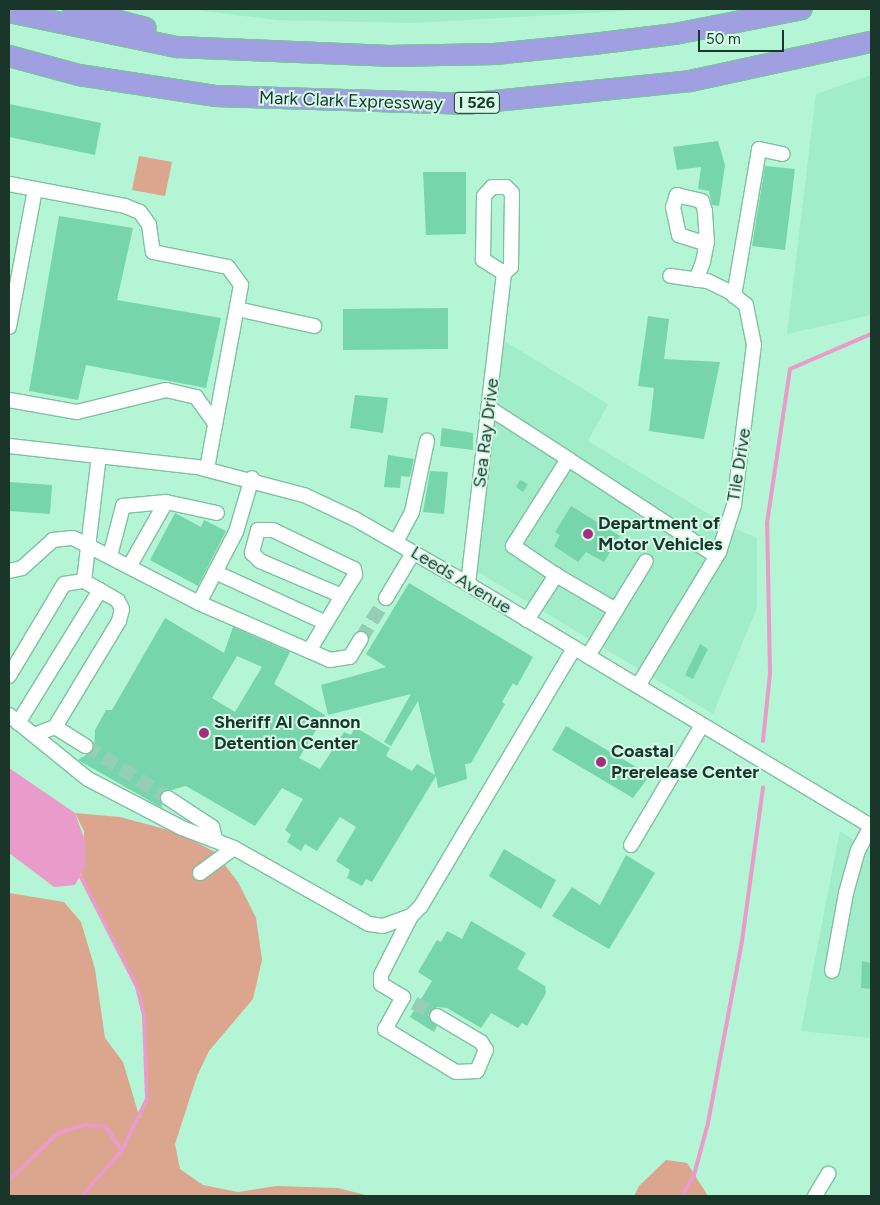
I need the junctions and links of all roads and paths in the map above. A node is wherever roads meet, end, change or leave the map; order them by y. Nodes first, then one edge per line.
1 (74, 9) edge
2 (802, 9) edge
3 (9, 12) edge
4 (871, 42) edge
5 (294, 53) junction
6 (9, 56) edge
7 (9, 65) edge
8 (80, 74) junction
9 (782, 154) dead end
10 (9, 184) edge
11 (35, 189) junction
12 (706, 244) dead end
13 (670, 276) dead end
14 (503, 277) junction
15 (696, 280) junction
16 (734, 296) junction
17 (237, 309) junction
18 (314, 326) dead end
19 (9, 327) edge
20 (9, 400) edge
21 (489, 408) junction
22 (214, 422) junction
23 (427, 441) dead end
24 (9, 446) edge
25 (99, 456) junction
26 (568, 459) junction
27 (207, 469) junction
28 (252, 478) junction
29 (166, 502) junction
30 (217, 513) dead end
31 (396, 542) junction
32 (88, 545) junction
33 (414, 553) junction
34 (110, 556) junction
35 (716, 556) junction
36 (646, 561) dead end
37 (130, 566) junction
38 (9, 571) edge
39 (215, 572) junction
40 (556, 575) junction
41 (84, 581) junction
42 (468, 584) junction
43 (100, 590) junction
44 (342, 596) junction
45 (386, 598) tunnel mouth
46 (199, 603) junction
47 (616, 610) junction
48 (527, 620) junction
49 (326, 623) junction
50 (361, 639) tunnel mouth
51 (574, 648) junction
52 (308, 651) junction
53 (588, 656) junction
54 (9, 676) edge
55 (638, 686) junction
56 (14, 719) edge
57 (702, 725) junction
58 (55, 727) junction
59 (34, 735) junction
60 (86, 746) tunnel mouth
61 (168, 798) tunnel mouth
62 (870, 824) edge
63 (215, 838) junction
64 (631, 845) dead end
65 (234, 848) junction
66 (200, 873) dead end
67 (411, 916) junction
68 (832, 971) dead end
69 (436, 1016) tunnel mouth
70 (828, 1174) dead end
71 (815, 1196) edge

1 - 5 highway
2 - 5 highway
3 - 5 highway
4 - 8 highway, Mark Clark Expressway / I 526
6 - 8 highway, Mark Clark Expressway / I 526
7 - 8 highway
9 - 16 street
10 - 11 street
11 - 17 street
11 - 19 street
12 - 15 street
13 - 15 street
14 - 14 street, Sea Ray Drive
14 - 21 street, Sea Ray Drive
15 - 16 street
16 - 35 street, Tile Drive
17 - 18 street
17 - 22 street
20 - 22 street
21 - 26 street
21 - 42 street, Sea Ray Drive
22 - 27 street
23 - 31 street
24 - 25 street, Leeds Avenue
25 - 27 street, Leeds Avenue
25 - 32 street
26 - 35 street
26 - 40 street
27 - 28 street, Leeds Avenue
28 - 31 street, Leeds Avenue
28 - 39 street
29 - 30 street
29 - 34 street
29 - 37 street
31 - 33 street, Leeds Avenue
32 - 34 street
32 - 38 street
32 - 41 street
33 - 42 street, Leeds Avenue
33 - 45 street
34 - 37 street
35 - 55 street, Tile Drive
36 - 47 street
37 - 46 street
39 - 46 street
39 - 49 street
40 - 47 street
40 - 48 street
41 - 43 street
41 - 54 street
42 - 48 street, Leeds Avenue
43 - 56 street
43 - 58 street
44 - 44 street
44 - 49 street
46 - 52 street
47 - 53 street
48 - 51 street, Leeds Avenue
49 - 52 street
50 - 52 street
51 - 53 street, Leeds Avenue
51 - 67 street
53 - 55 street, Leeds Avenue
55 - 57 street, Leeds Avenue
56 - 59 street
57 - 62 street, Leeds Avenue
57 - 64 street
58 - 59 street
58 - 60 street
59 - 63 street
61 - 63 street
62 - 68 street
63 - 65 street
65 - 66 street
65 - 67 street
67 - 69 street
70 - 71 street

